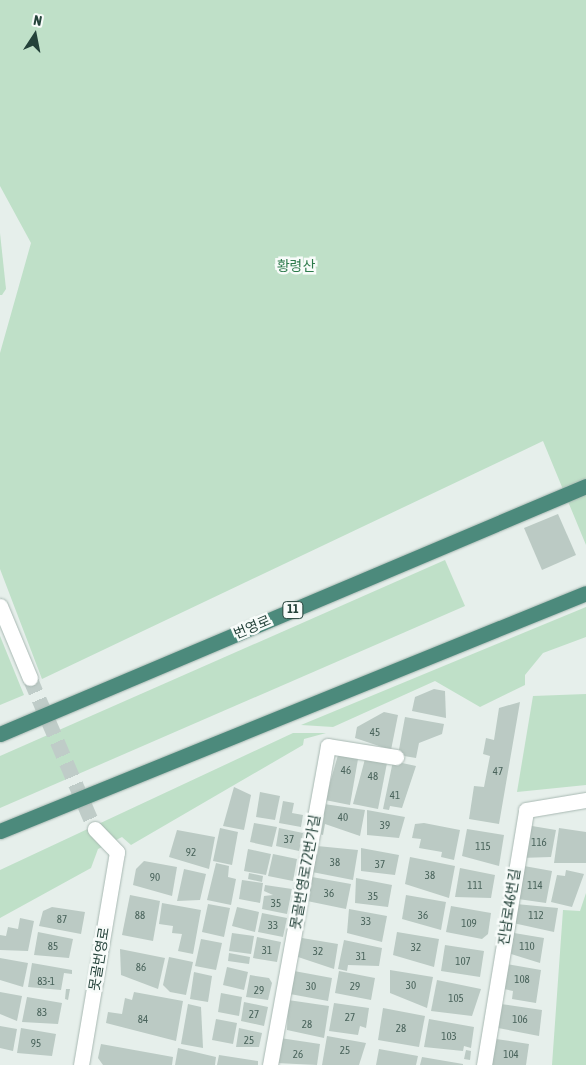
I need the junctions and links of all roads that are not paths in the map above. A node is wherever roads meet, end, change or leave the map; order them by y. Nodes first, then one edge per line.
1 (586, 486) edge
2 (586, 592) edge
3 (0, 606) edge
4 (30, 678) tunnel mouth
5 (0, 734) edge
6 (396, 757) dead end
7 (586, 800) edge
8 (95, 829) tunnel mouth
9 (0, 831) edge
10 (82, 1065) edge
11 (270, 1065) edge
12 (484, 1065) edge

1 - 5 highway, 번영로 / 11
2 - 9 highway
3 - 4 street
6 - 11 street, 못골번영로72번가길
7 - 12 street, 진남로46번길
8 - 10 street, 못골번영로

